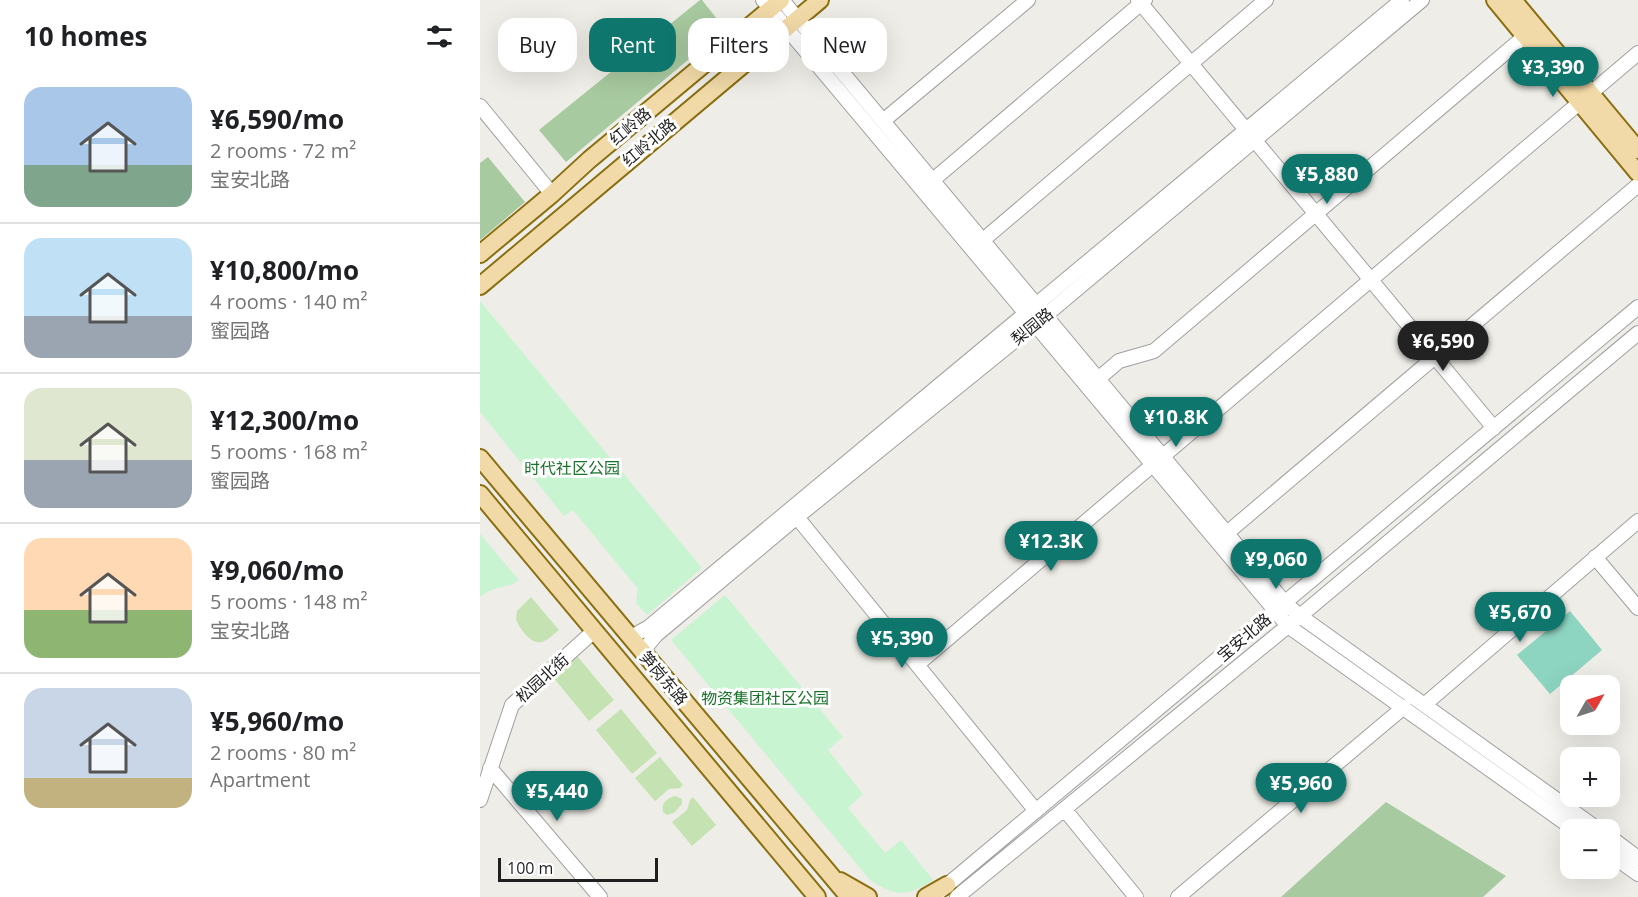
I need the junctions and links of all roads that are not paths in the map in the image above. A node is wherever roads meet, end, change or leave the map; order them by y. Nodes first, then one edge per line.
1 (820, 0) edge
2 (1028, 0) edge
3 (1266, 0) edge
4 (1402, 0) edge
5 (1422, 0) edge
6 (1495, 0) edge
7 (1513, 0) edge
8 (1141, 1) edge
9 (774, 2) edge
10 (792, 23) junction
11 (1525, 36) junction
12 (1638, 53) edge
13 (1191, 65) junction
14 (1585, 98) junction
15 (480, 106) edge
16 (883, 121) junction
17 (1250, 135) junction
18 (1638, 150) edge
19 (1638, 174) edge
20 (933, 180) junction
21 (1638, 185) edge
22 (552, 194) junction
23 (1314, 213) junction
24 (982, 240) junction
25 (480, 254) edge
26 (1371, 281) junction
27 (480, 286) edge
28 (1638, 307) edge
29 (1035, 315) junction
30 (1638, 333) edge
31 (1435, 358) junction
32 (1098, 379) junction
33 (1494, 428) junction
34 (480, 458) edge
35 (1158, 461) junction
36 (480, 494) edge
37 (794, 513) junction
38 (1638, 521) edge
39 (1227, 532) junction
40 (1595, 557) junction
41 (1280, 607) junction
42 (1638, 608) edge
43 (1300, 616) junction
44 (1288, 626) junction
45 (594, 631) junction
46 (631, 637) junction
47 (642, 652) junction
48 (918, 664) junction
49 (1424, 705) junction
50 (1404, 707) junction
51 (490, 768) junction
52 (480, 801) edge
53 (1065, 810) junction
54 (1036, 811) junction
55 (1560, 819) edge
56 (1584, 819) edge
57 (1620, 844) edge
58 (1638, 858) edge
59 (1620, 861) edge
60 (1638, 874) edge
61 (830, 875) junction
62 (955, 894) edge
63 (814, 895) edge
64 (600, 897) edge
65 (849, 897) edge
66 (868, 897) edge
67 (926, 897) edge
68 (933, 897) edge
69 (1136, 897) edge
70 (1178, 897) edge

1 - 10 main road, 红岭北路
2 - 16 street
3 - 13 street
4 - 17 street, 梨园路
5 - 17 street, 梨园路
6 - 11 main road
7 - 14 main road
8 - 13 street
8 - 20 street
9 - 10 street
9 - 22 main road, 红岭路
10 - 16 street
10 - 27 main road, 红岭北路
10 - 29 street
11 - 14 main road
11 - 23 street
12 - 14 street
13 - 17 street
13 - 24 street
14 - 18 main road
14 - 19 main road
14 - 26 street
15 - 22 street
16 - 20 street
17 - 23 street
17 - 29 street, 梨园路
20 - 24 street
21 - 31 street
22 - 25 main road, 红岭路
23 - 26 street
23 - 32 street
24 - 29 street
26 - 31 street
26 - 35 street
28 - 33 street, 宝安北路
29 - 32 street
29 - 35 street
29 - 37 street, 梨园路
30 - 43 street, 宝安北路
31 - 33 street
31 - 39 street
32 - 35 street
33 - 41 street, 宝安北路
34 - 46 main road, 笋岗东路
35 - 39 street
35 - 41 street
35 - 48 street
36 - 45 main road, 笋岗东路
37 - 46 street, 梨园路
37 - 47 street, 梨园路
37 - 48 street
38 - 40 street
39 - 41 street
40 - 42 street
40 - 49 street
41 - 43 street
41 - 44 street
41 - 54 street, 宝安北路
43 - 44 street, 宝安北路
43 - 49 street
44 - 50 street
44 - 53 street, 宝安北路
45 - 51 street, 松园北街
45 - 63 main road, 笋岗东路
46 - 47 main road, 笋岗东路
47 - 61 main road, 笋岗东路
48 - 54 street
49 - 56 street
50 - 55 street
50 - 70 street
51 - 52 street, 松园北街
51 - 64 street
53 - 62 street, 宝安北路
53 - 69 street
54 - 62 street, 宝安北路
57 - 58 street
59 - 60 street
61 - 65 main road, 笋岗东路
61 - 66 main road
62 - 67 main road
62 - 68 street, 宝安北路

